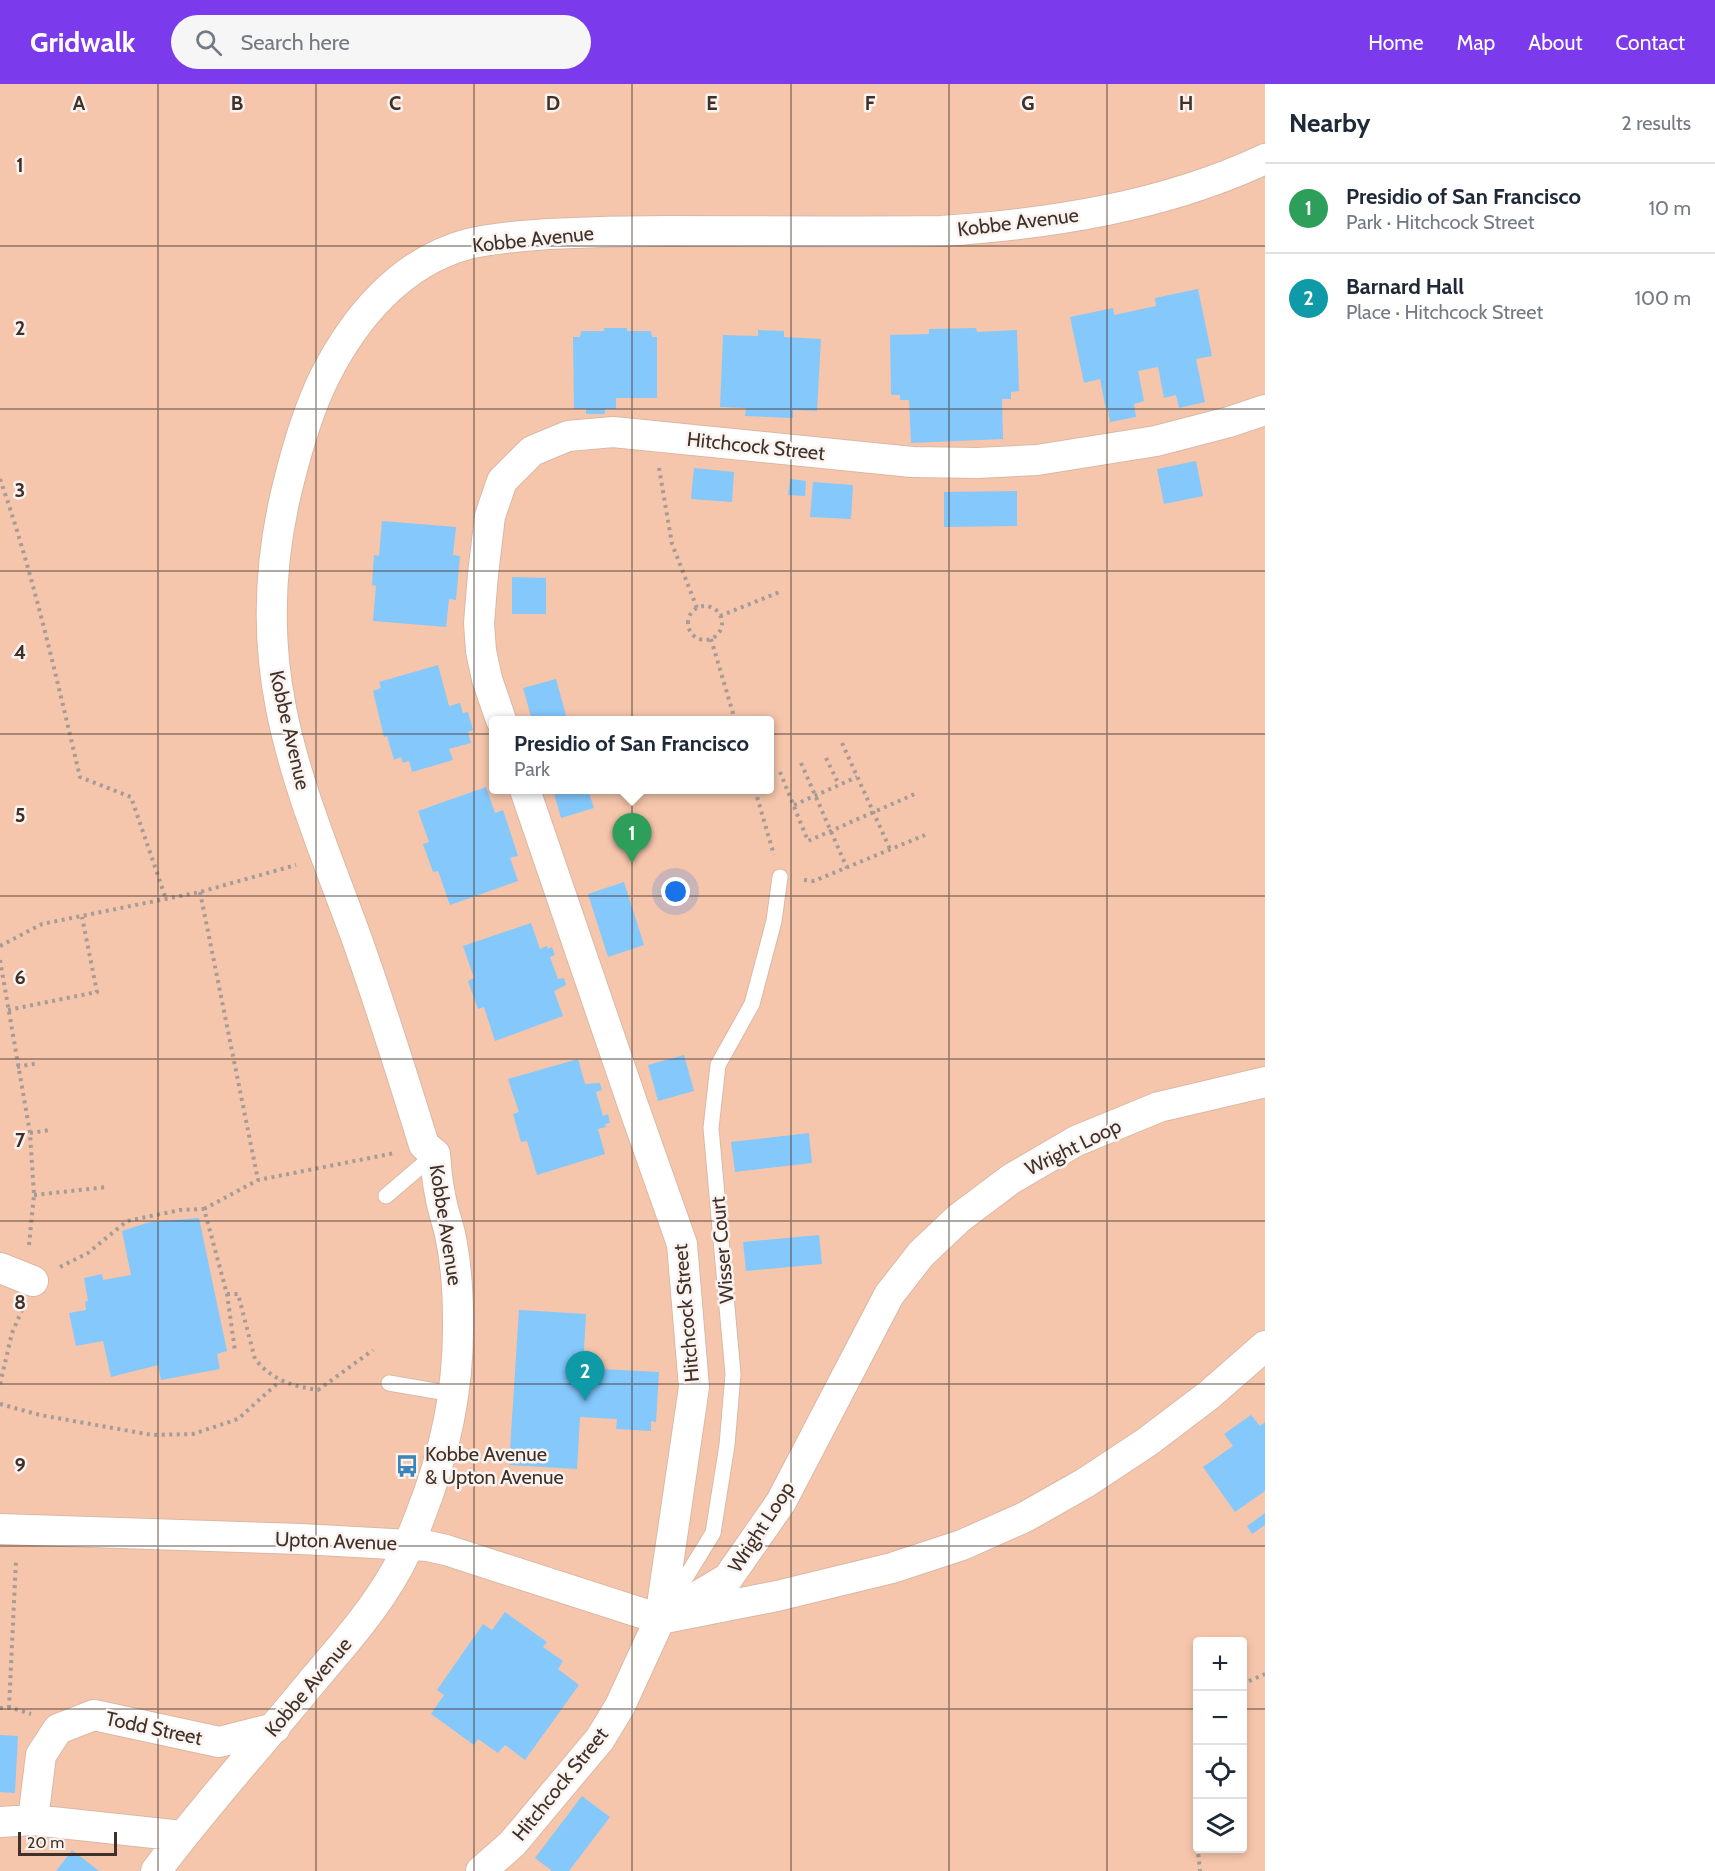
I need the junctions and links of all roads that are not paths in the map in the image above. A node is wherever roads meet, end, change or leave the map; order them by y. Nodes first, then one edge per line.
1 (1265, 159) edge
2 (1265, 410) edge
3 (500, 716) edge
4 (527, 794) edge
5 (780, 877) road end
6 (1265, 1082) edge
7 (435, 1154) junction
8 (386, 1196) dead end
9 (0, 1268) edge
10 (33, 1281) road end
11 (1265, 1346) edge
12 (389, 1383) dead end
13 (453, 1394) junction
14 (9, 1529) edge
15 (409, 1544) junction
16 (660, 1619) junction
17 (274, 1728) junction
18 (33, 1820) junction
19 (0, 1822) edge
20 (182, 1836) junction
21 (156, 1871) edge
22 (481, 1871) edge

1 - 7 street, Kobbe Avenue
2 - 3 street, Hitchcock Street
4 - 16 street, Hitchcock Street
5 - 16 lane, Wisser Court
6 - 16 street, Wright Loop
7 - 8 lane
7 - 13 street, Kobbe Avenue
9 - 10 street
11 - 16 street, Wright Loop
12 - 13 lane
13 - 15 street, Kobbe Avenue
14 - 15 street, Upton Avenue
15 - 16 street, Upton Avenue
15 - 17 street, Kobbe Avenue
16 - 22 street, Hitchcock Street
17 - 18 street, Todd Street
17 - 20 street, Kobbe Avenue
18 - 19 street
18 - 20 street
20 - 21 street, Kobbe Avenue

